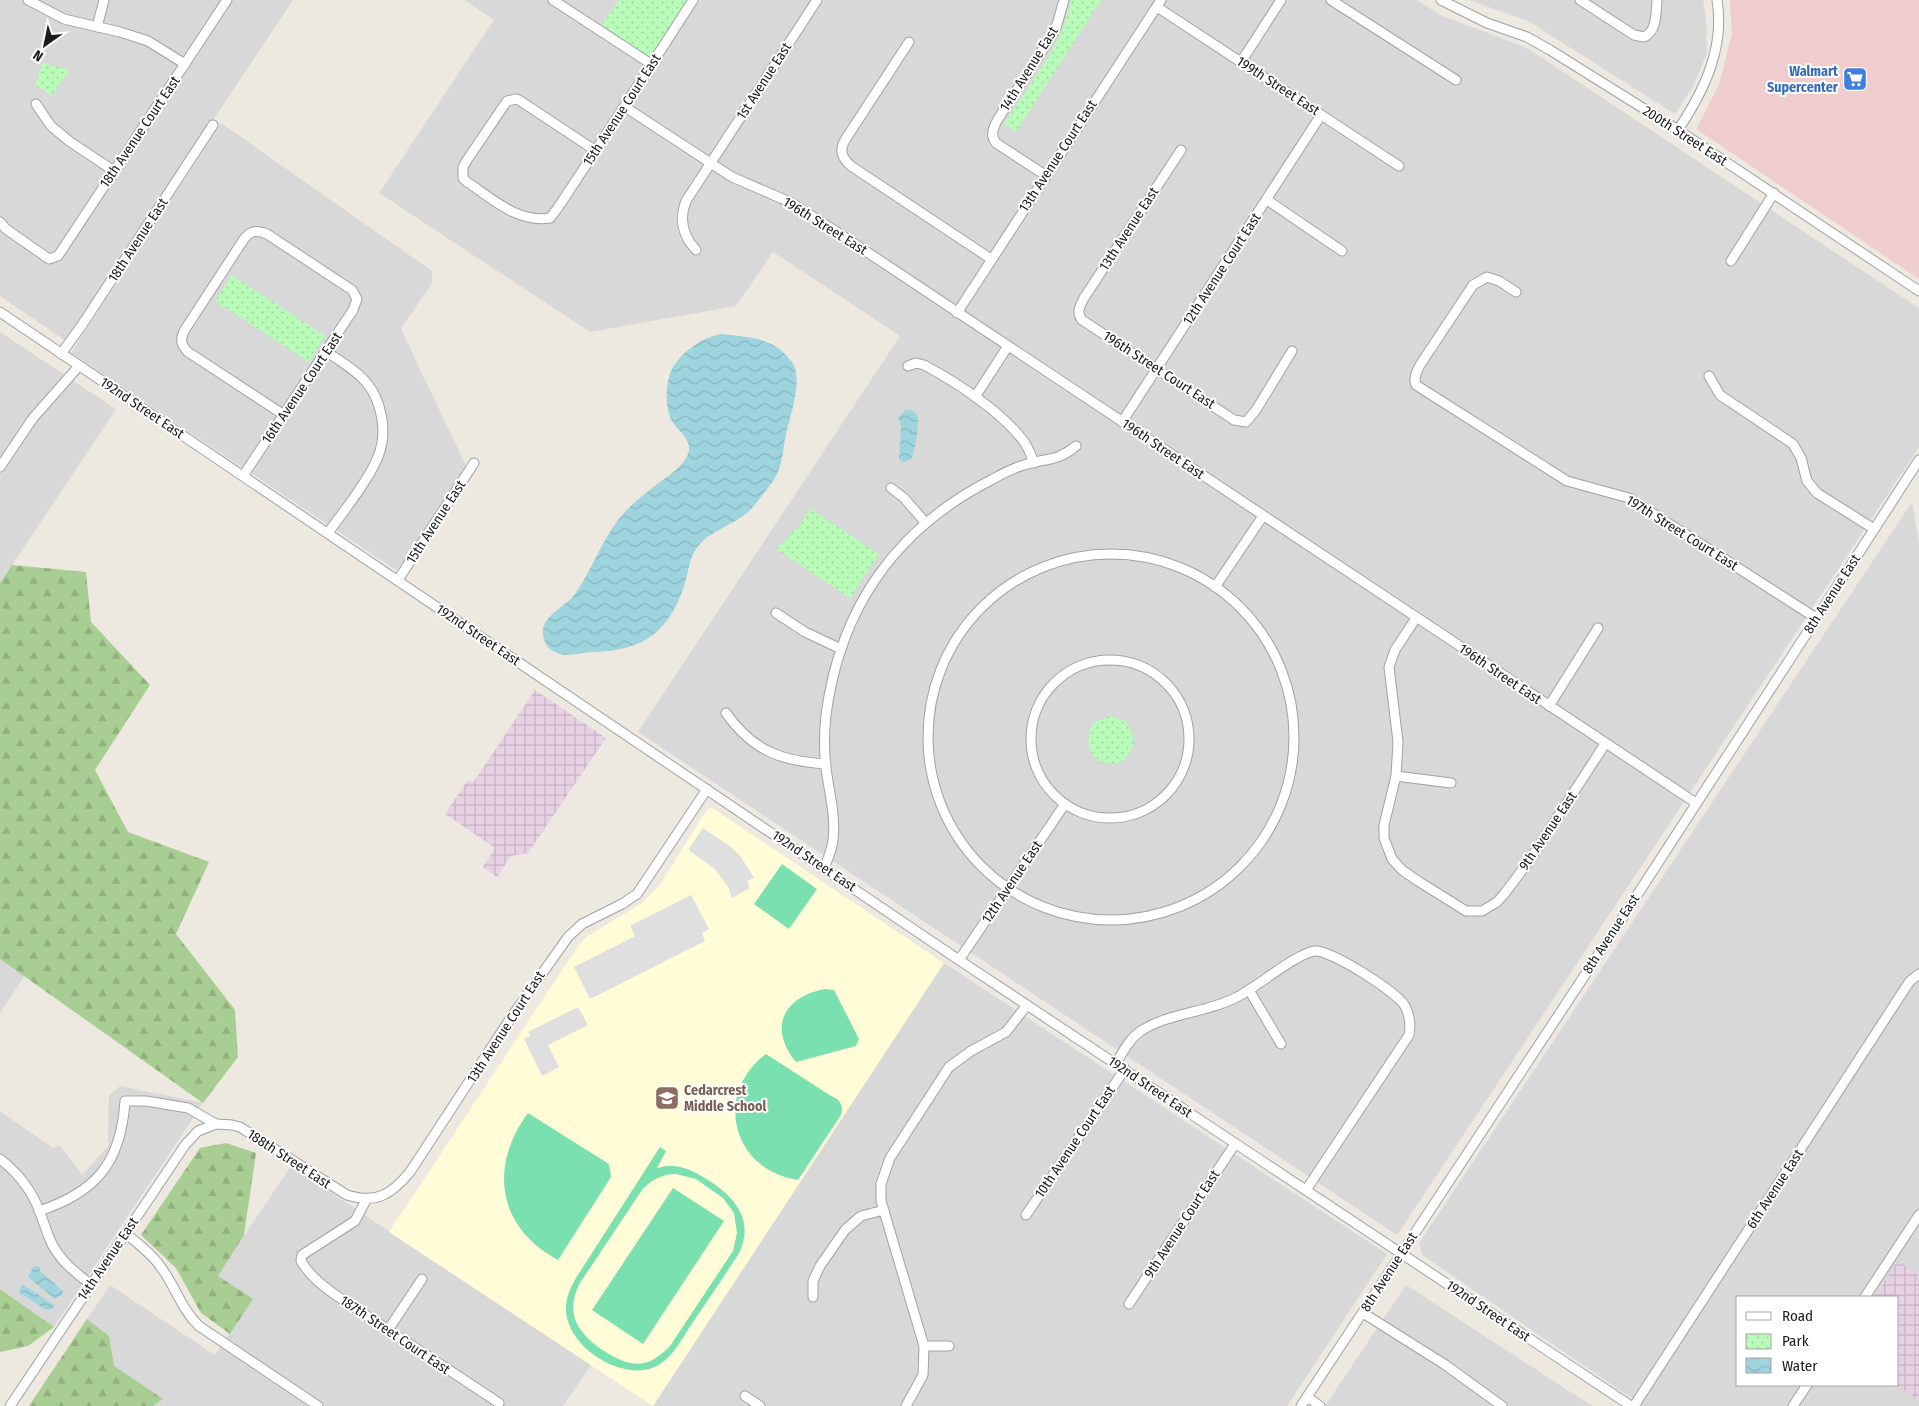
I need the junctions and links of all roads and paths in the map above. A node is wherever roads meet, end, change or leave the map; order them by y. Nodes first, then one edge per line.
1 (28, 0) edge
2 (104, 0) edge
3 (227, 0) edge
4 (553, 0) edge
5 (694, 0) edge
6 (817, 0) edge
7 (1064, 0) edge
8 (1281, 0) edge
9 (1331, 0) edge
10 (1441, 0) edge
11 (1580, 0) edge
12 (1657, 0) edge
13 (1717, 0) edge
14 (1159, 3) edge
15 (97, 27) junction
16 (909, 42) dead end
17 (1241, 62) junction
18 (185, 64) junction
19 (651, 64) junction
20 (1456, 80) dead end
21 (36, 104) dead end
22 (624, 106) junction
23 (1321, 115) junction
24 (213, 126) dead end
25 (1678, 130) junction
26 (596, 150) junction
27 (1181, 150) dead end
28 (711, 163) junction
29 (1399, 166) dead end
30 (114, 171) junction
31 (1045, 176) junction
32 (1774, 193) junction
33 (1267, 200) junction
34 (0, 222) edge
35 (696, 250) dead end
36 (1342, 251) dead end
37 (991, 259) junction
38 (1731, 261) dead end
39 (1919, 291) edge
40 (1516, 292) dead end
41 (1078, 309) joint
42 (0, 312) edge
43 (957, 313) junction
44 (1008, 346) junction
45 (326, 351) junction
46 (1292, 351) dead end
47 (61, 354) junction
48 (79, 366) junction
49 (908, 366) dead end
50 (1156, 369) junction
51 (1709, 376) dead end
52 (975, 397) junction
53 (284, 415) junction
54 (1122, 422) junction
55 (1076, 446) dead end
56 (1919, 460) edge
57 (474, 463) dead end
58 (1034, 463) junction
59 (0, 467) edge
60 (243, 476) junction
61 (891, 488) dead end
62 (1263, 516) junction
63 (925, 522) junction
64 (1874, 529) junction
65 (328, 533) junction
66 (398, 580) junction
67 (1215, 587) junction
68 (776, 612) dead end
69 (1416, 618) junction
70 (1816, 618) junction
71 (1598, 628) dead end
72 (841, 648) junction
73 (1549, 706) junction
74 (726, 713) dead end
75 (1605, 744) junction
76 (826, 764) junction
77 (1396, 776) junction
78 (1451, 783) dead end
79 (707, 789) junction
80 (1696, 803) junction
81 (1065, 804) junction
82 (824, 868) junction
83 (1008, 888) junction
84 (959, 960) junction
85 (1919, 974) edge
86 (1249, 990) junction
87 (1027, 1005) junction
88 (1281, 1044) dead end
89 (1116, 1064) junction
90 (1124, 1069) junction
91 (216, 1124) junction
92 (1235, 1144) junction
93 (0, 1159) edge
94 (1306, 1190) junction
95 (366, 1200) junction
96 (39, 1210) junction
97 (884, 1210) junction
98 (1026, 1215) dead end
99 (1919, 1215) edge
100 (125, 1233) junction
101 (1402, 1253) junction
102 (422, 1279) dead end
103 (91, 1284) junction
104 (1866, 1296) edge
105 (814, 1297) dead end
106 (1129, 1304) dead end
107 (1363, 1313) junction
108 (388, 1330) junction
109 (924, 1346) junction
110 (949, 1346) dead end
111 (1806, 1386) edge
112 (745, 1396) dead end
113 (1307, 1397) junction
114 (499, 1403) dead end
115 (10, 1406) edge
116 (318, 1406) edge
117 (760, 1406) edge
118 (906, 1406) edge
119 (1301, 1406) edge
120 (1320, 1406) edge
121 (1502, 1406) edge
122 (1632, 1406) edge
123 (1793, 1406) edge

1 - 15 street
2 - 15 street
3 - 18 street, 18th Avenue Court East
4 - 19 street
5 - 19 street, 15th Avenue Court East
6 - 28 street, 1st Avenue East
7 - 31 street, 14th Avenue East
8 - 17 street
9 - 20 street
10 - 25 street, 200th Street East
11 - 12 street
13 - 25 street
14 - 17 street, 199th Street East
14 - 31 street, 13th Avenue Court East
15 - 18 street
16 - 37 street
17 - 23 street, 199th Street East
18 - 30 street, 18th Avenue Court East
19 - 22 street, 15th Avenue Court East
21 - 30 street
22 - 26 street, 15th Avenue Court East
22 - 28 street, 196th Street East
23 - 29 street, 199th Street East
23 - 33 street, 12th Avenue Court East
24 - 47 street, 18th Avenue East
25 - 32 street, 200th Street East
26 - 26 street, 15th Avenue Court East
27 - 41 street, 13th Avenue East
28 - 35 street
28 - 43 street, 196th Street East
30 - 34 street, 18th Avenue Court East
31 - 37 street, 13th Avenue Court East
32 - 38 street
32 - 39 street, 200th Street East
33 - 36 street
33 - 50 street, 12th Avenue Court East
37 - 43 street, 13th Avenue Court East
40 - 70 street, 197th Street Court East
41 - 50 street, 196th Street Court East
42 - 47 street, 192nd Street East
43 - 44 street, 196th Street East
44 - 52 street
44 - 54 street, 196th Street East
45 - 53 street, 16th Avenue Court East
45 - 53 street, 16th Avenue Court East
45 - 65 street
46 - 50 street, 196th Street Court East
47 - 48 street, 192nd Street East
48 - 59 street
48 - 60 street, 192nd Street East
49 - 52 street
50 - 54 street, 12th Avenue Court East
51 - 64 street
52 - 58 street
53 - 60 street, 16th Avenue Court East
54 - 62 street, 196th Street East
55 - 58 street
56 - 64 street, 8th Avenue East
57 - 66 street, 15th Avenue East
58 - 63 street
60 - 65 street, 192nd Street East
61 - 63 street
62 - 67 street
62 - 69 street, 196th Street East
63 - 72 street
64 - 70 street, 8th Avenue East
65 - 66 street, 192nd Street East
66 - 79 street, 192nd Street East
67 - 83 street
67 - 83 street
68 - 72 street
69 - 73 street, 196th Street East
69 - 77 street
70 - 80 street, 8th Avenue East
71 - 73 street
72 - 76 street
73 - 75 street, 196th Street East
74 - 76 street
75 - 77 street, 9th Avenue East
75 - 80 street, 196th Street East
76 - 82 street
77 - 78 street
79 - 82 street, 192nd Street East
79 - 95 street, 13th Avenue Court East
80 - 101 street, 8th Avenue East
81 - 81 street
81 - 83 street, 12th Avenue East
82 - 84 street, 192nd Street East
83 - 84 street, 12th Avenue East
84 - 87 street, 192nd Street East
85 - 122 street, 6th Avenue East
86 - 88 street
86 - 89 street
86 - 94 street
87 - 89 street, 192nd Street East
87 - 97 street
89 - 90 street, 192nd Street East
90 - 92 street, 192nd Street East
90 - 98 street, 10th Avenue Court East
91 - 95 street, 188th Street East
91 - 96 street, 188th Street East
91 - 100 street, 14th Avenue East
92 - 94 street, 192nd Street East
92 - 106 street, 9th Avenue Court East
93 - 96 street
94 - 101 street, 192nd Street East
95 - 108 street, 187th Street Court East
96 - 103 street
97 - 105 street
97 - 109 street
99 - 104 street
100 - 103 street, 14th Avenue East
100 - 116 street
101 - 107 street, 8th Avenue East
101 - 122 street, 192nd Street East
102 - 108 street
103 - 115 street, 14th Avenue East
107 - 113 street, 8th Avenue East
107 - 121 street
108 - 114 street, 187th Street Court East
109 - 110 street
109 - 118 street
111 - 123 street
112 - 117 street
113 - 119 street, 8th Avenue East
113 - 120 street

